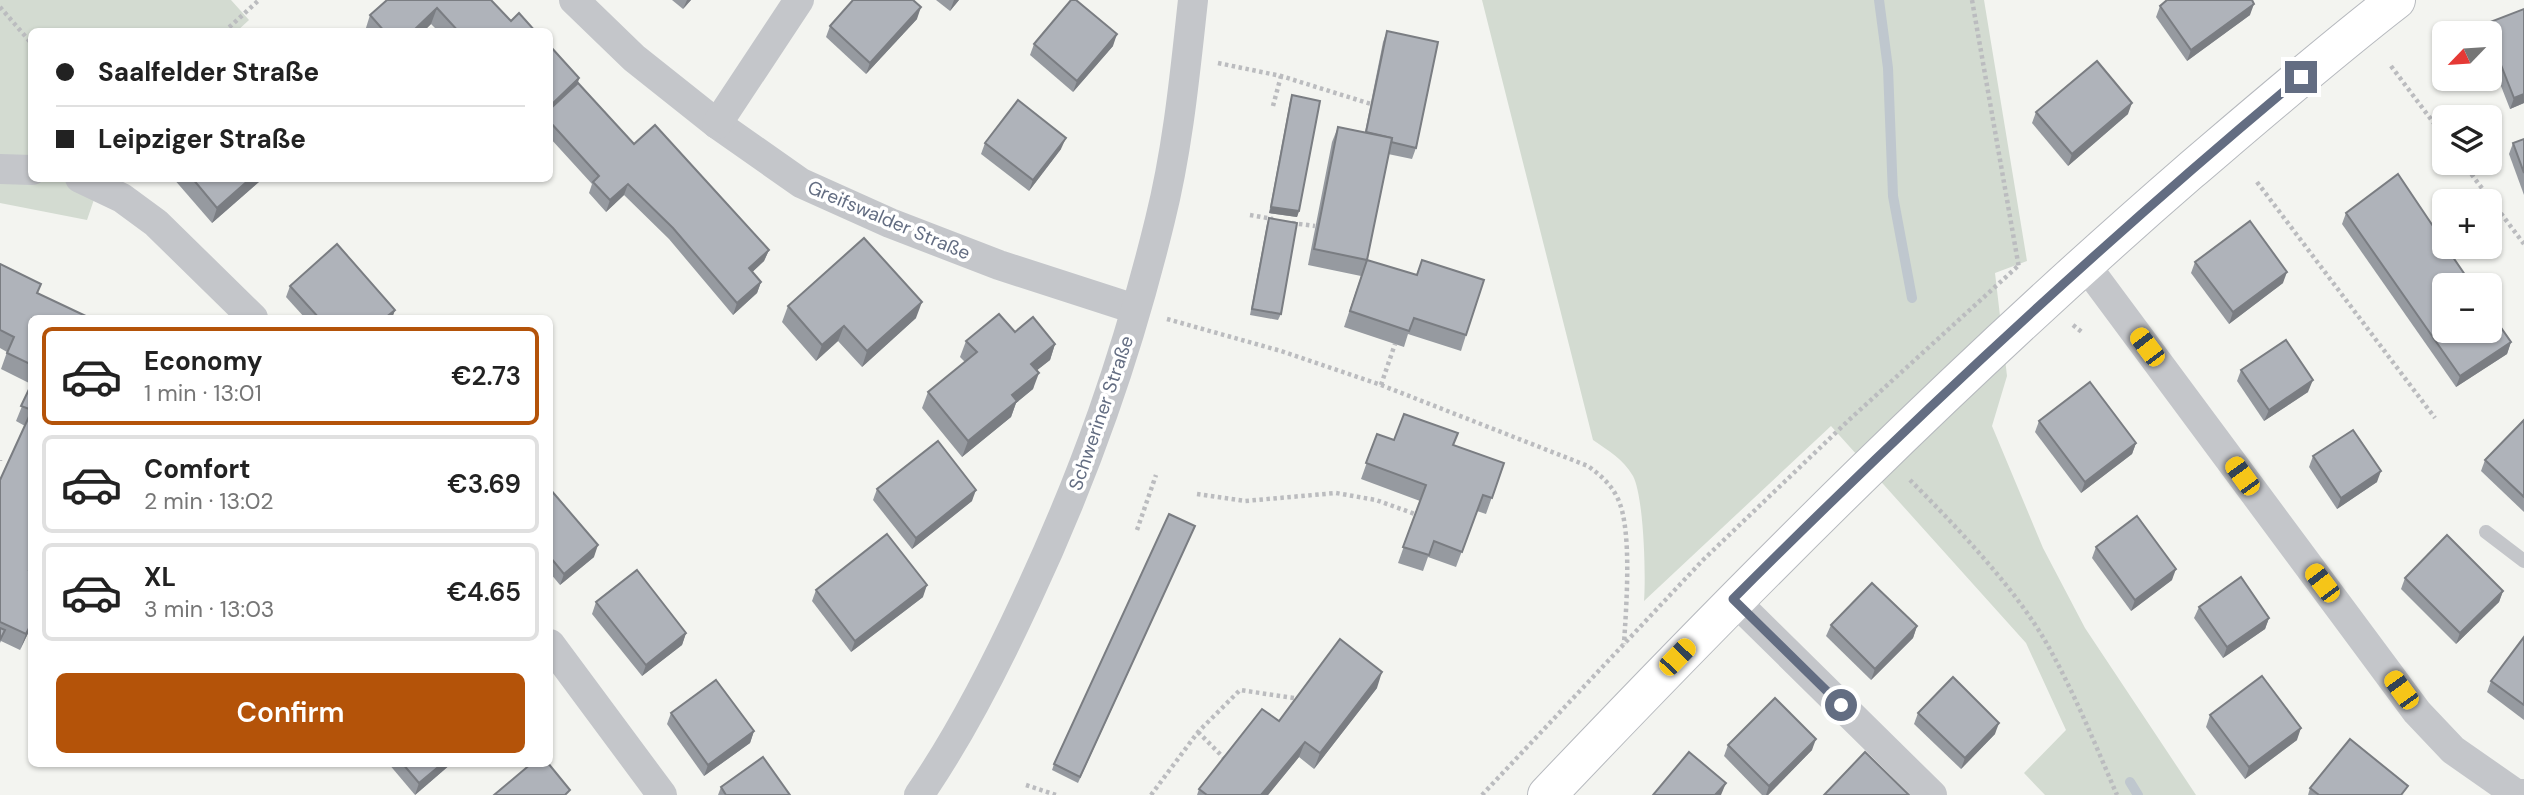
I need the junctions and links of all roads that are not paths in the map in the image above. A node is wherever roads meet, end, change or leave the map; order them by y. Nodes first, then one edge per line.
1 (574, 0) edge
2 (799, 0) edge
3 (1193, 0) edge
4 (2396, 0) edge
5 (718, 124) junction
6 (0, 169) edge
7 (28, 170) edge
8 (88, 182) edge
9 (2084, 263) junction
10 (1135, 309) junction
11 (250, 315) edge
12 (2486, 532) dead end
13 (2524, 561) edge
14 (1733, 599) junction
15 (553, 648) edge
16 (2524, 794) edge
17 (662, 795) edge
18 (919, 795) edge
19 (1547, 795) edge
20 (1931, 795) edge

1 - 5 street, Greifswalder Straße
2 - 5 street
3 - 10 street, Schweriner Straße
4 - 9 main road
5 - 10 street, Greifswalder Straße
6 - 7 street
8 - 11 street
9 - 14 main road
9 - 16 street
10 - 18 street, Schweriner Straße
12 - 13 lane
14 - 19 main road
14 - 20 street
15 - 17 street

